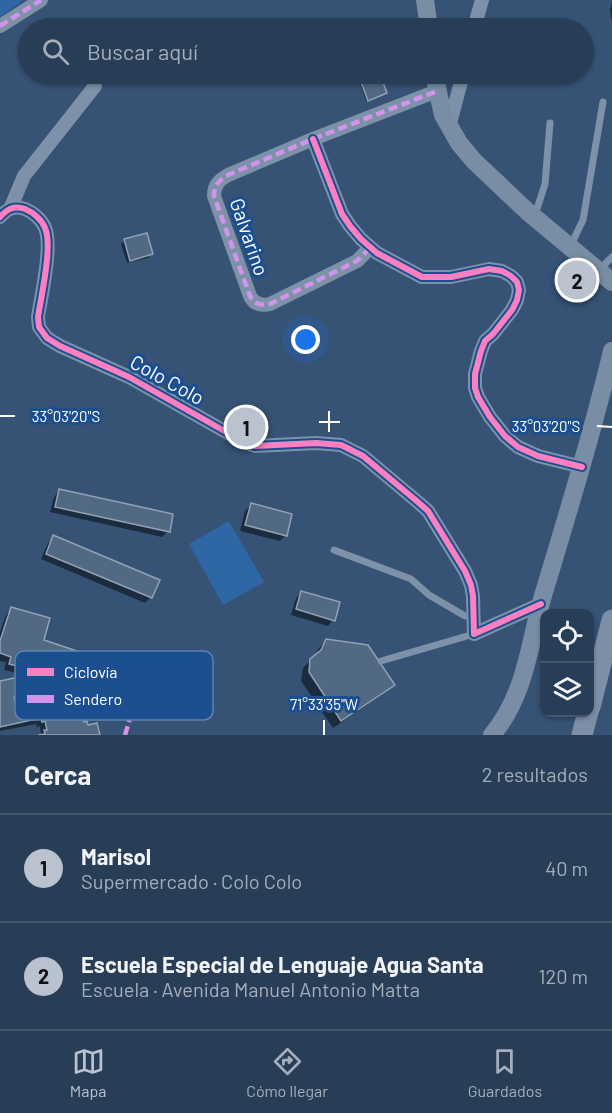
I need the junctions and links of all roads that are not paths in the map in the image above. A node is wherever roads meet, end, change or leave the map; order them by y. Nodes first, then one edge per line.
1 (41, 0) edge
2 (425, 0) edge
3 (482, 0) edge
4 (428, 18) edge
5 (477, 18) edge
6 (0, 26) edge
7 (432, 84) edge
8 (436, 84) edge
9 (460, 84) edge
10 (95, 86) dead end
11 (603, 102) dead end
12 (550, 123) dead end
13 (449, 127) junction
14 (313, 139) junction
15 (11, 207) junction
16 (0, 217) edge
17 (534, 217) junction
18 (570, 247) junction
19 (370, 248) junction
20 (612, 257) edge
21 (605, 276) edge
22 (611, 357) edge
23 (582, 467) junction
24 (334, 550) dead end
25 (541, 604) junction
26 (474, 616) junction
27 (612, 620) edge
28 (474, 634) junction
29 (381, 661) dead end
30 (594, 691) edge
31 (587, 717) edge
32 (492, 735) edge
33 (582, 735) edge

1 - 6 street
2 - 4 street
3 - 5 street
7 - 14 street, Galvarino
8 - 13 street
9 - 13 street
10 - 15 street
11 - 18 lane
12 - 17 lane
13 - 17 street
14 - 19 street
14 - 19 street, Galvarino
15 - 16 street
15 - 26 street, Colo Colo
17 - 18 street
18 - 21 street
19 - 23 street
20 - 21 lane
22 - 23 street
23 - 25 street
24 - 26 lane
25 - 28 street
25 - 32 street
26 - 28 street, Colo Colo
27 - 30 main road
28 - 29 lane
31 - 33 main road

